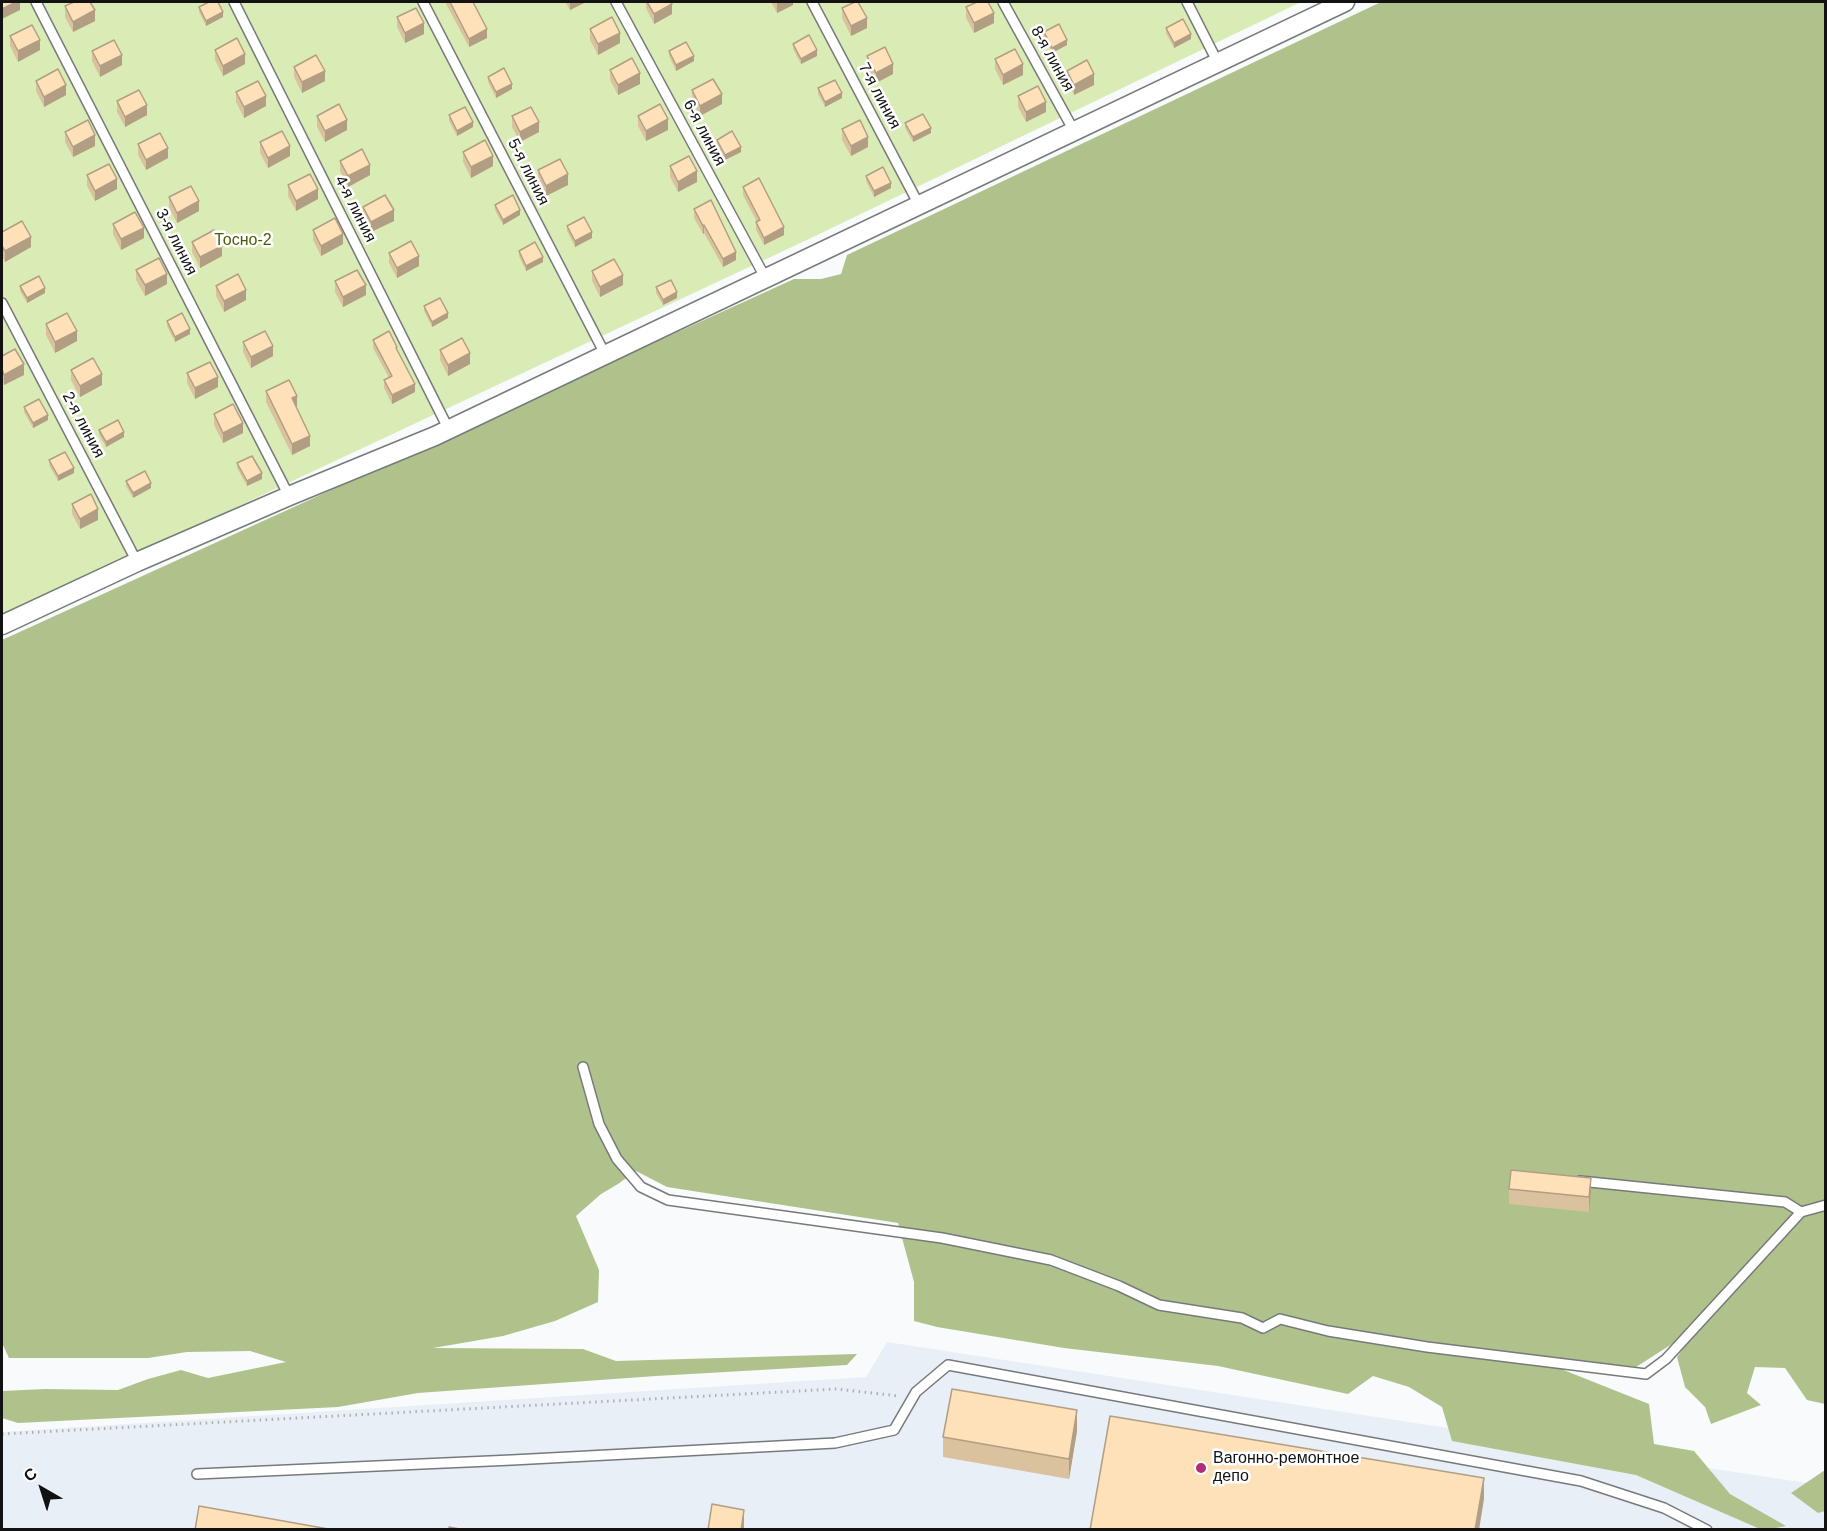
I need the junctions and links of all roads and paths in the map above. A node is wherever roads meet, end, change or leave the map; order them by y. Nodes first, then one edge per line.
1 (36, 2) edge
2 (234, 2) edge
3 (423, 2) edge
4 (616, 2) edge
5 (812, 2) edge
6 (1003, 2) edge
7 (1187, 2) edge
8 (1346, 2) edge
9 (1218, 63) junction
10 (1074, 132) junction
11 (919, 205) junction
12 (766, 279) junction
13 (2, 303) edge
14 (606, 356) junction
15 (449, 430) junction
16 (289, 496) junction
17 (137, 562) junction
18 (2, 625) edge
19 (583, 1067) dead end
20 (1575, 1181) edge
21 (1826, 1205) edge
22 (1801, 1212) junction
23 (913, 1398) junction
24 (2, 1434) edge
25 (197, 1474) dead end
26 (1707, 1530) edge

1 - 16 lane, 3-я линия
2 - 15 lane, 4-я линия
3 - 14 lane, 5-я линия
4 - 12 lane, 6-я линия
5 - 11 lane, 7-я линия
6 - 10 lane, 8-я линия
7 - 9 lane
8 - 9 street
9 - 10 street
10 - 11 street
11 - 12 street
12 - 14 street
13 - 17 lane, 2-я линия
14 - 15 street
15 - 16 street
16 - 17 street
17 - 18 street
19 - 22 lane
20 - 22 lane
21 - 22 lane
23 - 24 path
23 - 25 lane
23 - 26 lane

